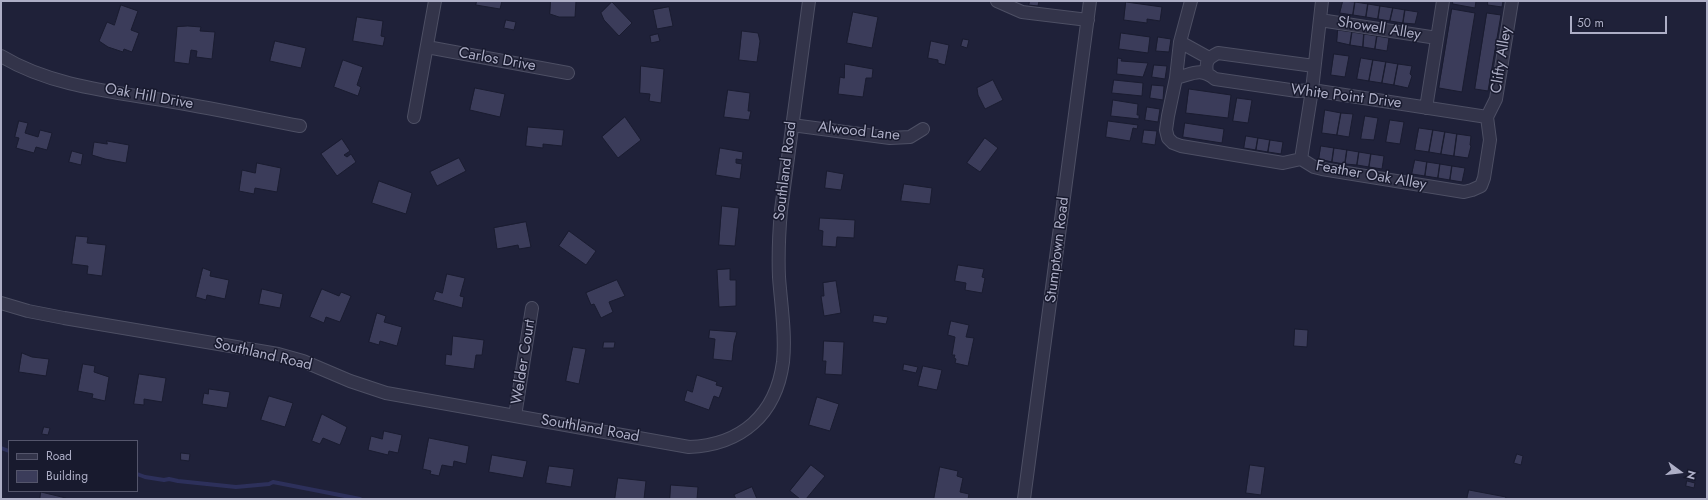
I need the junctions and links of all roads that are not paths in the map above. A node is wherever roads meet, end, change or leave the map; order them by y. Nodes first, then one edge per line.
1 (435, 1) edge
2 (809, 1) edge
3 (997, 1) edge
4 (1090, 1) edge
5 (1191, 1) edge
6 (1322, 1) edge
7 (1443, 1) edge
8 (1512, 1) edge
9 (1088, 20) junction
10 (1320, 20) junction
11 (1437, 38) junction
12 (1180, 42) junction
13 (426, 47) junction
14 (1, 56) edge
15 (1209, 58) junction
16 (1314, 66) junction
17 (568, 72) dead end
18 (1207, 73) junction
19 (1176, 78) junction
20 (1312, 90) junction
21 (1426, 108) junction
22 (414, 117) dead end
23 (1487, 117) junction
24 (792, 124) junction
25 (300, 126) dead end
26 (923, 129) dead end
27 (1301, 160) junction
28 (1, 303) edge
29 (532, 308) dead end
30 (516, 416) junction
31 (1025, 499) edge

1 - 13 street
2 - 24 street, Southland Road
3 - 9 street
4 - 9 street, Stumptown Road
5 - 12 street, Feather Oak Alley
6 - 10 street
7 - 11 street
8 - 23 street, Clifty Alley
9 - 31 street, Stumptown Road
10 - 11 street, Showell Alley
10 - 16 street
11 - 21 street
12 - 15 street
12 - 19 street, Feather Oak Alley
13 - 17 street, Carlos Drive
13 - 22 street
14 - 25 street, Oak Hill Drive
15 - 16 street, White Point Drive
15 - 18 street
16 - 20 street
18 - 19 street, White Point Drive
18 - 20 street, White Point Drive
19 - 27 street, Feather Oak Alley
20 - 21 street, White Point Drive
20 - 27 street
21 - 23 street, White Point Drive
23 - 27 street, Feather Oak Alley
24 - 26 street, Alwood Lane
24 - 30 street, Southland Road
28 - 30 street, Southland Road
29 - 30 street, Welder Court

